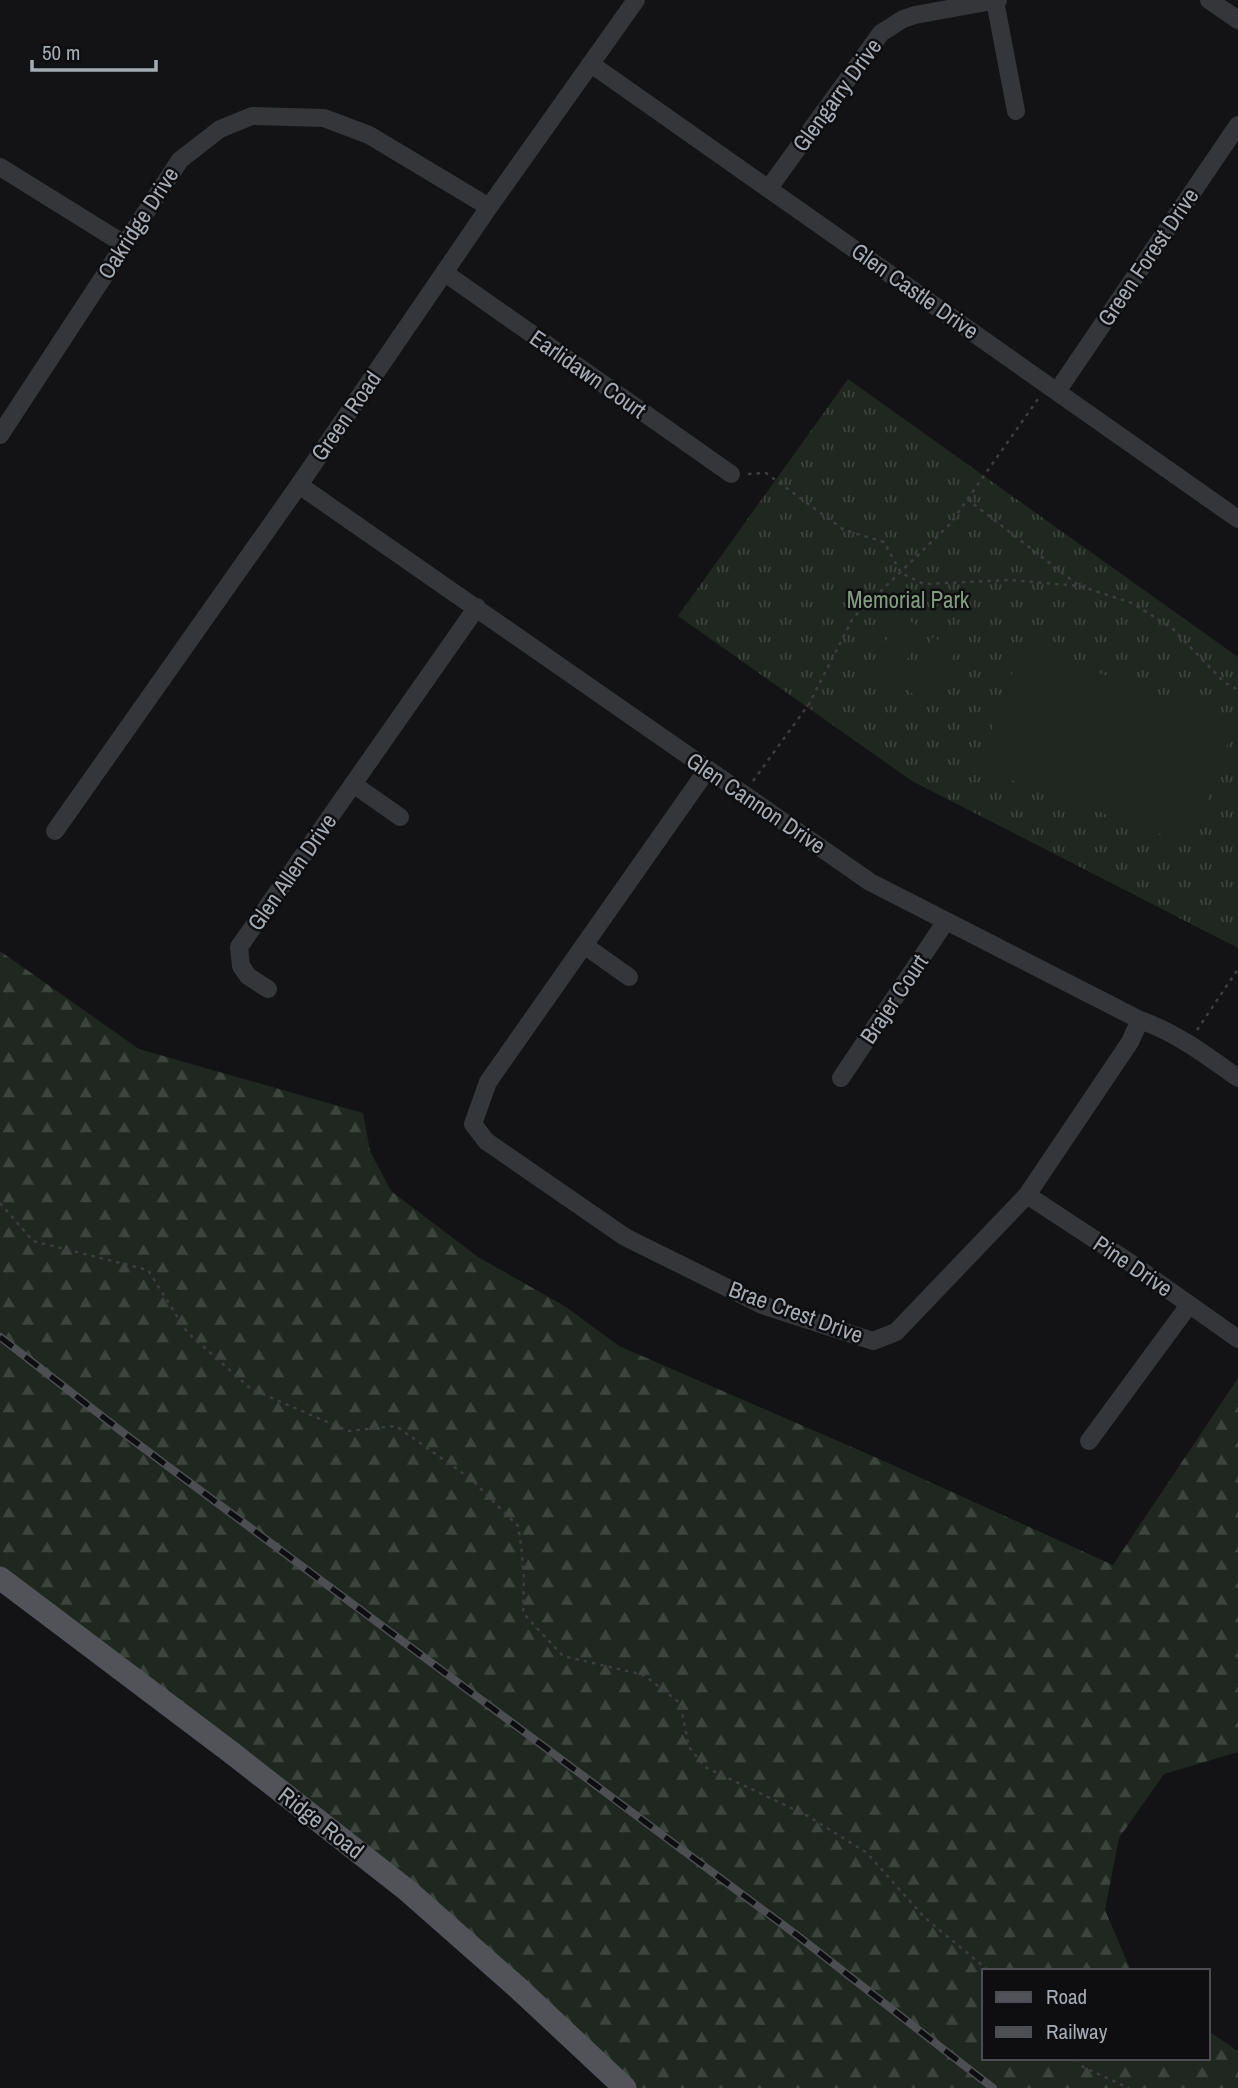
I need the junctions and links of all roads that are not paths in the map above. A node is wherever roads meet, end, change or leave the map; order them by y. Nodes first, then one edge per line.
1 (636, 0) edge
2 (996, 0) edge
3 (1209, 0) edge
4 (1238, 20) edge
5 (591, 64) junction
6 (1016, 111) dead end
7 (1238, 125) edge
8 (0, 167) edge
9 (769, 188) junction
10 (489, 207) junction
11 (124, 244) junction
12 (445, 273) junction
13 (1053, 387) junction
14 (0, 435) edge
15 (731, 474) road end
16 (299, 485) junction
17 (1235, 509) edge
18 (477, 607) junction
19 (707, 770) junction
20 (353, 785) junction
21 (400, 817) dead end
22 (55, 831) dead end
23 (946, 920) junction
24 (584, 945) junction
25 (629, 977) dead end
26 (268, 989) dead end
27 (1140, 1020) junction
28 (841, 1078) dead end
29 (1238, 1078) edge
30 (1027, 1195) junction
31 (1189, 1305) junction
32 (1238, 1339) edge
33 (1089, 1441) dead end
34 (0, 1578) edge
35 (625, 2088) edge

1 - 5 street, Green Road
2 - 6 street
2 - 9 street, Glengarry Drive
3 - 4 street
5 - 9 street, Glen Castle Drive
5 - 10 street, Green Road
7 - 13 street, Green Forest Drive
8 - 11 street
9 - 13 street, Glen Castle Drive
10 - 11 street, Oakridge Drive
10 - 12 street, Green Road
11 - 14 street, Oakridge Drive
12 - 15 street, Earlidawn Court
12 - 16 street, Green Road
13 - 17 street, Glen Castle Drive
16 - 18 street, Glen Cannon Drive
16 - 22 street, Green Road
18 - 19 street, Glen Cannon Drive
18 - 20 street, Glen Allen Drive
19 - 23 street, Glen Cannon Drive
19 - 24 street, Brae Crest Drive
20 - 21 street
20 - 26 street, Glen Allen Drive
23 - 27 street, Glen Cannon Drive
23 - 28 street, Brajer Court
24 - 25 street
24 - 30 street, Brae Crest Drive
27 - 29 street, Glen Cannon Drive
27 - 30 street, Brae Crest Drive
30 - 31 street, Pine Drive
31 - 32 street, Pine Drive
31 - 33 street
34 - 35 main road, Ridge Road

